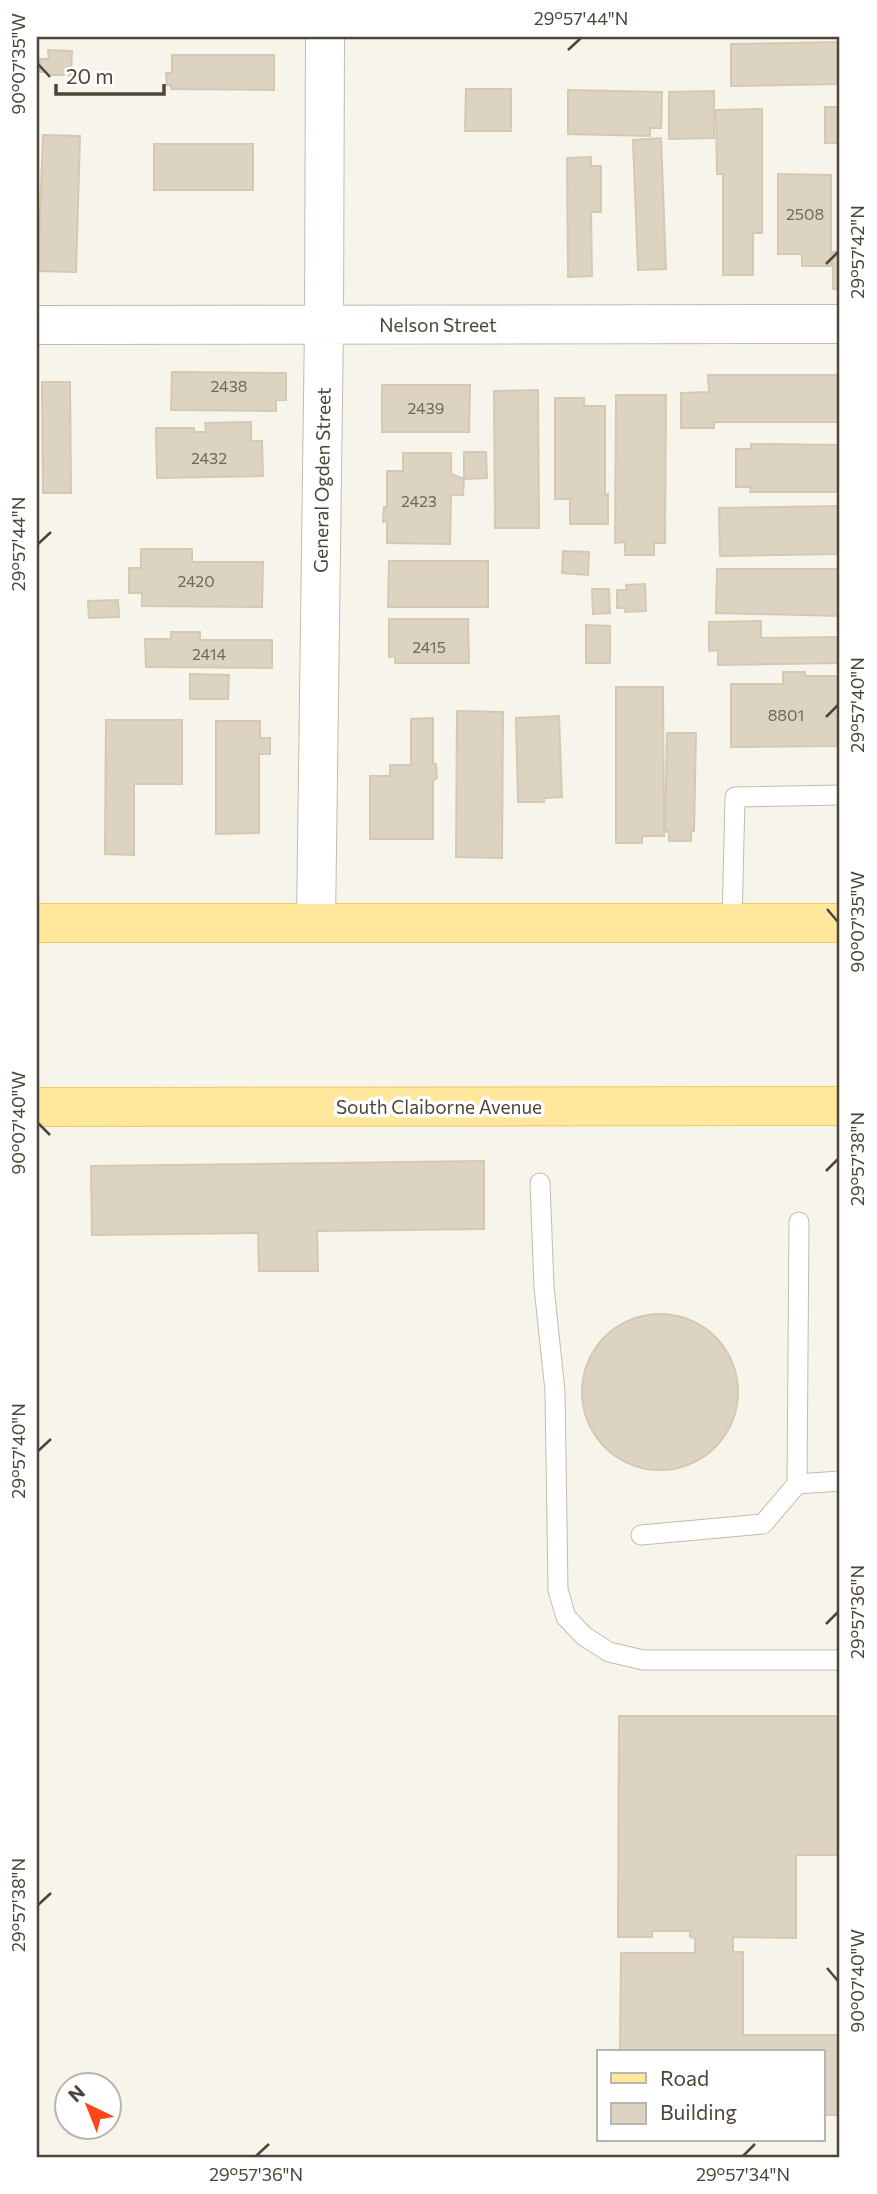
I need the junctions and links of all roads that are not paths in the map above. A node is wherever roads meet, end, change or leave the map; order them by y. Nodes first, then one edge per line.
1 (325, 37) edge
2 (840, 324) edge
3 (37, 325) edge
4 (324, 325) junction
5 (840, 795) edge
6 (37, 923) edge
7 (316, 923) junction
8 (732, 923) junction
9 (840, 923) edge
10 (840, 1106) edge
11 (37, 1107) edge
12 (540, 1183) dead end
13 (799, 1222) dead end
14 (840, 1481) edge
15 (797, 1484) junction
16 (641, 1535) dead end
17 (840, 1660) edge

1 - 4 street, General Ogden Street
2 - 4 street, Nelson Street
3 - 4 street, Nelson Street
4 - 7 street, General Ogden Street
5 - 8 lane
6 - 7 main road
7 - 8 main road
8 - 9 main road
10 - 11 main road, South Claiborne Avenue
12 - 17 lane
13 - 15 lane
14 - 15 lane
15 - 16 lane

